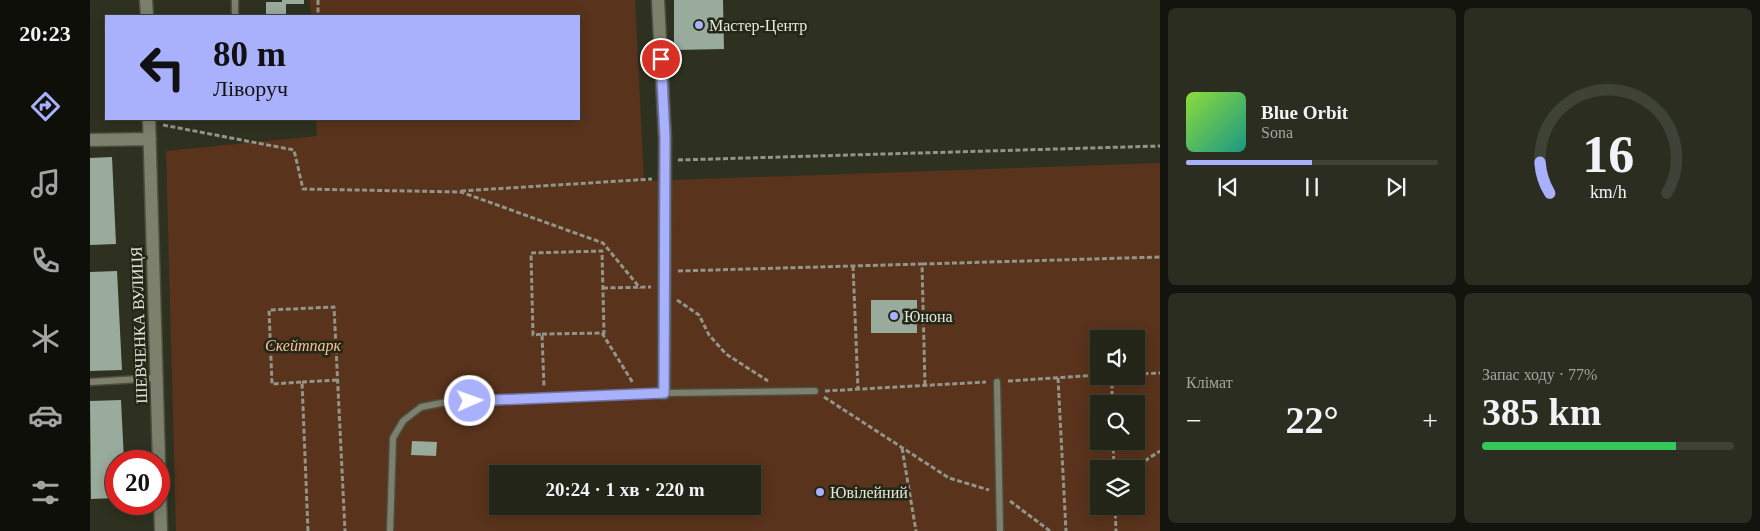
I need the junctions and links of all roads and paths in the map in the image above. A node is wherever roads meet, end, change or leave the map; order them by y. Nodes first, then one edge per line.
1 (146, 0) edge
2 (235, 0) edge
3 (318, 0) edge
4 (658, 0) edge
5 (147, 15) edge
6 (235, 15) edge
7 (318, 15) edge
8 (155, 122) edge
9 (150, 138) junction
10 (90, 140) edge
11 (1160, 146) edge
12 (665, 161) junction
13 (665, 178) junction
14 (452, 192) junction
15 (1160, 257) edge
16 (922, 264) junction
17 (853, 266) junction
18 (664, 271) junction
19 (603, 288) junction
20 (640, 288) junction
21 (664, 290) junction
22 (602, 333) junction
23 (542, 334) junction
24 (1160, 372) edge
25 (1145, 373) edge
26 (1090, 376) edge
27 (1090, 376) edge
28 (156, 378) junction
29 (1058, 378) junction
30 (337, 380) junction
31 (90, 382) edge
32 (302, 382) junction
33 (997, 382) junction
34 (925, 386) junction
35 (858, 389) junction
36 (785, 392) junction
37 (815, 392) junction
38 (664, 393) junction
39 (640, 394) junction
40 (544, 398) junction
41 (902, 447) junction
42 (1160, 451) edge
43 (1145, 461) edge
44 (999, 493) junction
45 (1115, 515) edge
46 (161, 531) edge
47 (308, 531) edge
48 (345, 531) edge
49 (390, 531) edge
50 (916, 531) edge
51 (1000, 531) edge
52 (1050, 531) edge
53 (1066, 531) edge
54 (1116, 531) edge

1 - 5 street
2 - 6 lane
3 - 7 path
4 - 12 street
8 - 9 street, ШЕВЧЕНКА ВУЛИЦЯ
8 - 14 path
9 - 10 street
9 - 28 street, ШЕВЧЕНКА ВУЛИЦЯ
11 - 12 path
12 - 13 street
13 - 14 path
13 - 18 street
14 - 20 path
15 - 16 path
16 - 17 path
16 - 34 path
17 - 18 path
17 - 35 path
18 - 21 street
19 - 20 path
19 - 22 path
19 - 23 path
20 - 21 path
21 - 36 path
21 - 38 street
22 - 23 path
22 - 39 path
23 - 40 path
24 - 25 path
26 - 29 path
27 - 33 path
28 - 31 lane
28 - 46 street, ШЕВЧЕНКА ВУЛИЦЯ
29 - 33 path
29 - 53 path
30 - 32 path
30 - 32 path
30 - 48 path
32 - 47 path
33 - 34 path
33 - 44 lane
34 - 35 path
35 - 37 path
36 - 37 lane
36 - 38 lane
37 - 41 path
38 - 39 lane
39 - 40 lane
40 - 49 lane
41 - 44 path
41 - 50 path
42 - 43 path
44 - 51 lane
44 - 52 path
45 - 54 path

